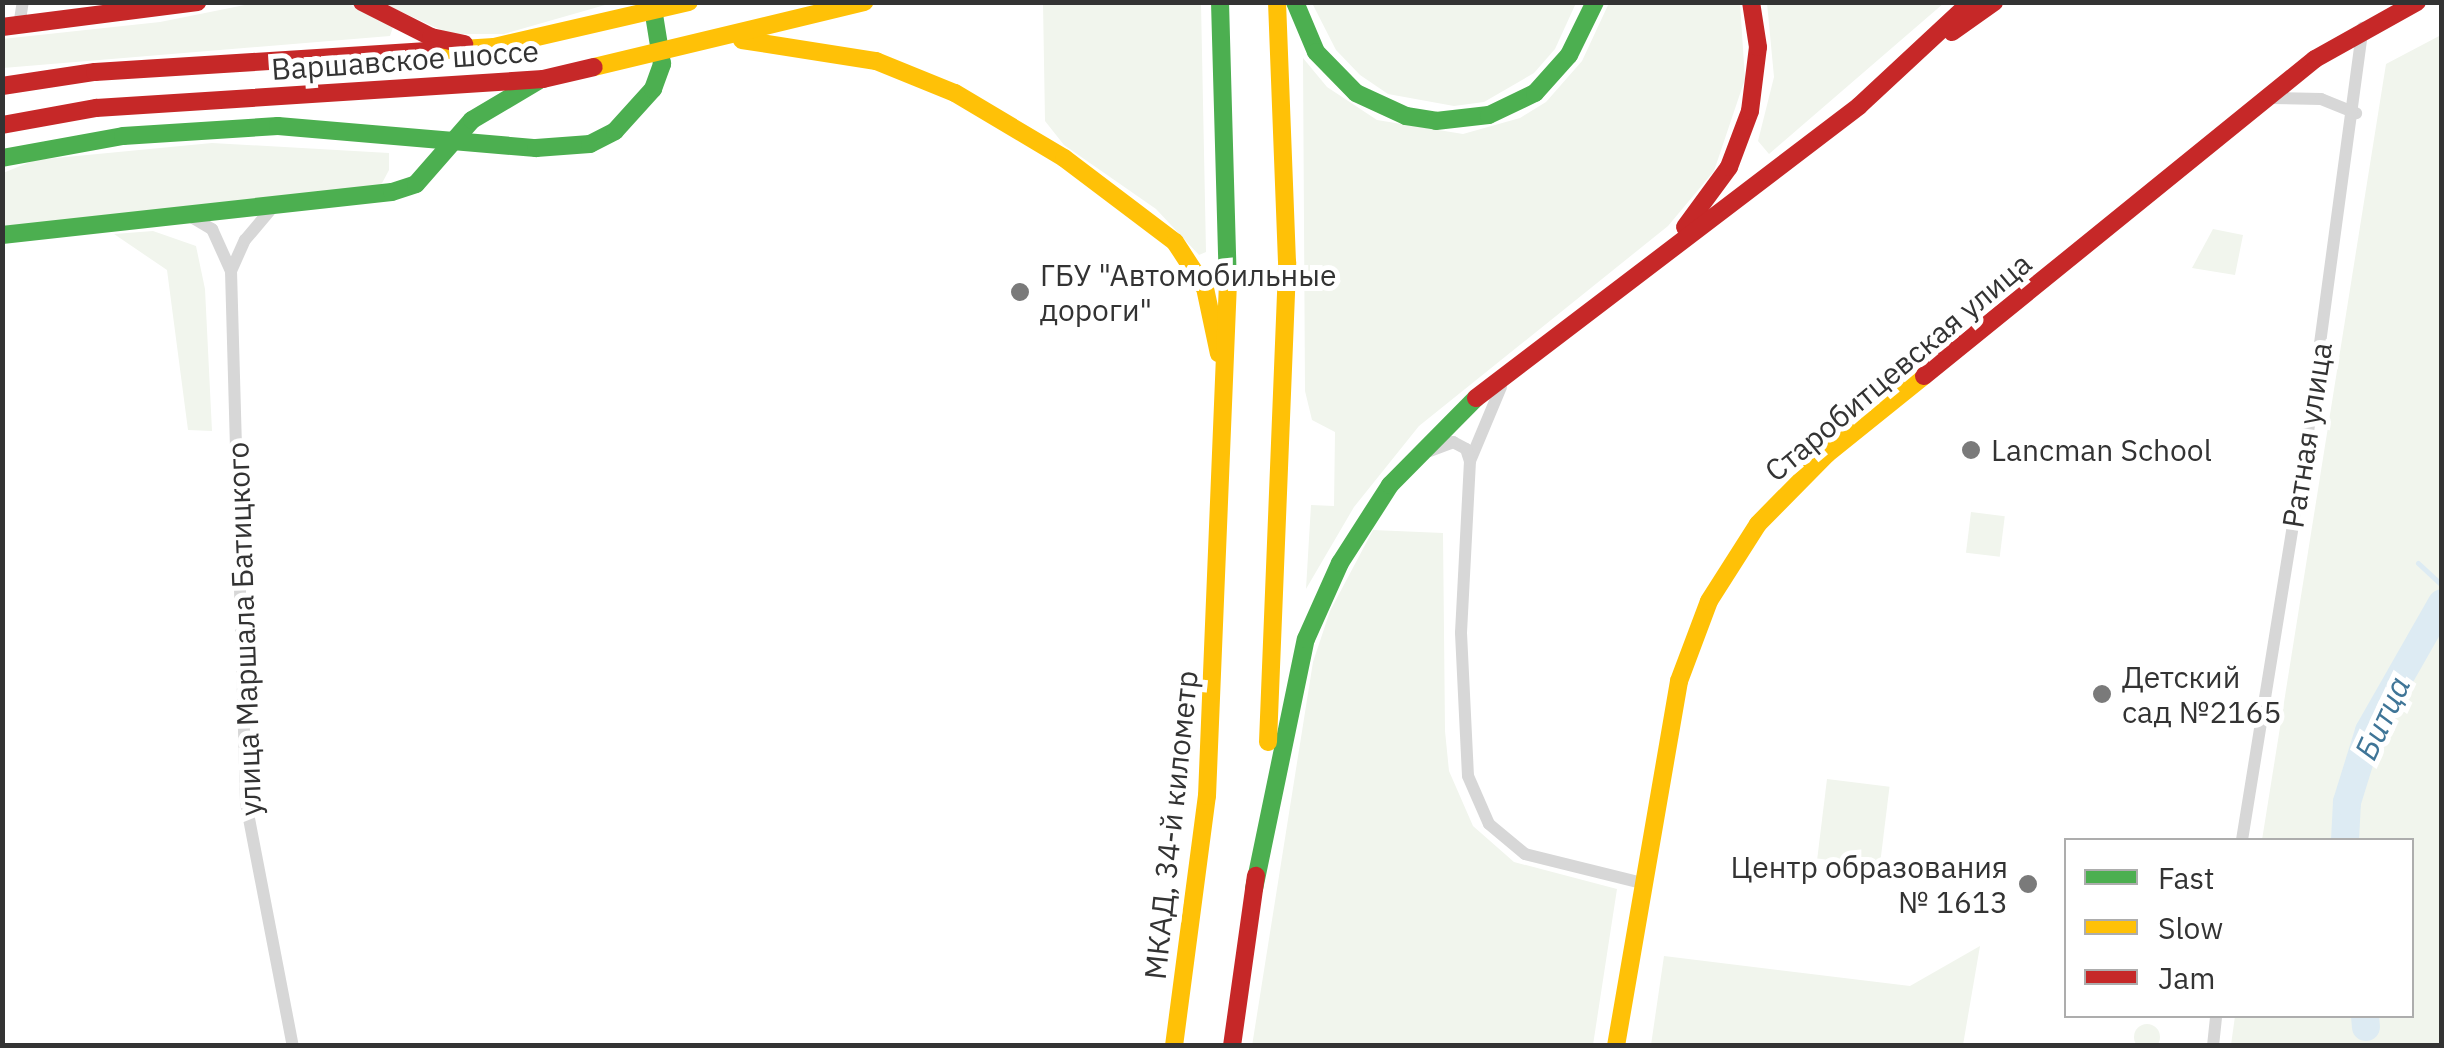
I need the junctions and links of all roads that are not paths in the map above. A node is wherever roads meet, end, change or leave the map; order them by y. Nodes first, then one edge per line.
1 (23, 2) edge
2 (197, 2) edge
3 (362, 2) edge
4 (652, 2) edge
5 (689, 2) edge
6 (864, 2) edge
7 (1220, 2) edge
8 (1277, 2) edge
9 (1295, 2) edge
10 (1594, 2) edge
11 (1752, 2) edge
12 (1972, 2) edge
13 (1994, 2) edge
14 (2417, 2) edge
15 (614, 21) junction
16 (11, 27) edge
17 (2363, 28) junction
18 (725, 38) junction
19 (494, 48) junction
20 (1910, 62) junction
21 (543, 78) junction
22 (2, 86) edge
23 (2269, 98) junction
24 (2356, 112) junction
25 (2, 125) edge
26 (2, 158) edge
27 (272, 208) junction
28 (190, 216) junction
29 (2, 235) edge
30 (1652, 260) junction
31 (232, 271) junction
32 (1511, 368) junction
33 (1226, 439) junction
34 (1410, 460) junction
35 (1470, 461) junction
36 (2242, 838) edge
37 (1642, 884) junction
38 (1254, 889) junction
39 (2216, 1018) edge
40 (293, 1045) edge
41 (1174, 1046) edge
42 (1232, 1046) edge
43 (1616, 1046) edge
44 (2213, 1046) edge

1 - 16 street
2 - 16 main road
3 - 19 main road
4 - 15 main road
4 - 26 main road
5 - 15 main road, Варшавское шоссе
6 - 18 main road, Варшавское шоссе
7 - 33 main road
8 - 38 main road
9 - 10 main road
11 - 30 main road
12 - 20 main road
13 - 20 main road
14 - 17 main road, Старобитцевская улица
15 - 19 main road, Варшавское шоссе
17 - 23 main road, Старобитцевская улица
17 - 24 street, Ратная улица
18 - 21 main road, Варшавское шоссе
18 - 33 main road
19 - 22 main road, Варшавское шоссе
20 - 30 main road
21 - 25 main road, Варшавское шоссе
21 - 27 main road
23 - 24 street
23 - 37 main road, Старобитцевская улица
24 - 36 street, Ратная улица
27 - 28 main road
27 - 31 street, улица Маршала Батицкого
28 - 29 main road
28 - 31 street, улица Маршала Батицкого
30 - 32 main road
31 - 40 street, улица Маршала Батицкого
32 - 34 main road
32 - 35 street
33 - 41 main road, МКАД, 34-й километр
34 - 35 street
34 - 38 main road
35 - 37 street
37 - 43 main road, Старобитцевская улица
38 - 42 main road
39 - 44 street

